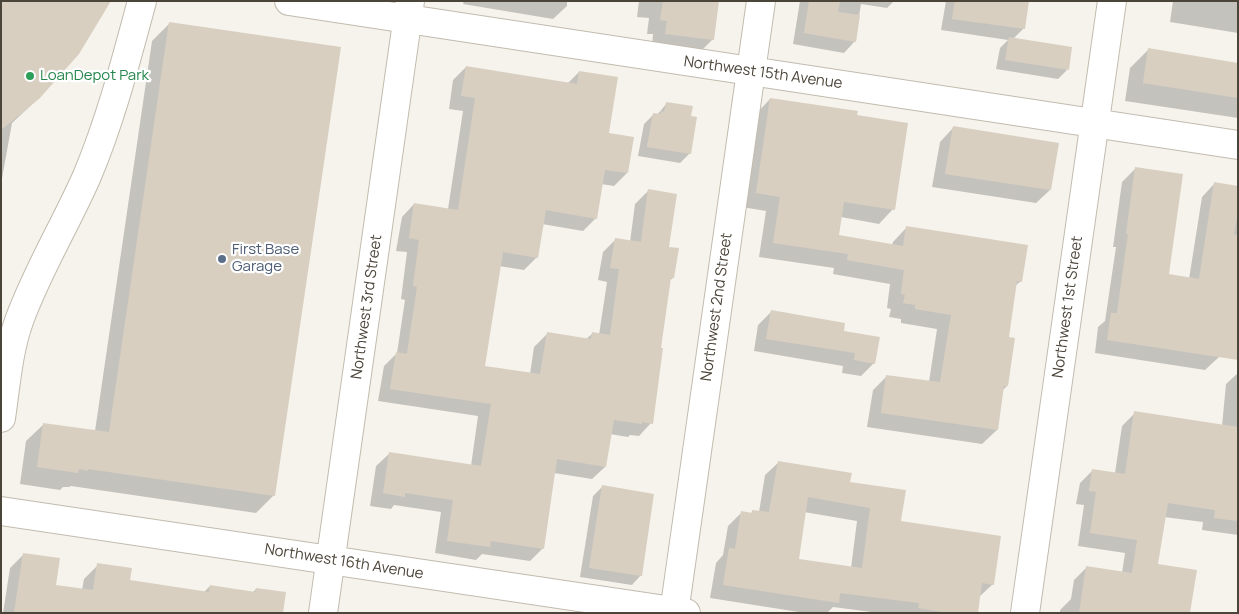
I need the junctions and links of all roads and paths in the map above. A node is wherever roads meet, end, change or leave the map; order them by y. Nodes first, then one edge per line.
1 (142, 1) edge
2 (289, 1) edge
3 (761, 1) edge
4 (1112, 1) edge
5 (409, 10) edge
6 (751, 71) junction
7 (1094, 124) junction
8 (1238, 144) edge
9 (6, 350) edge
10 (1, 418) edge
11 (1, 512) edge
12 (330, 560) junction
13 (678, 612) edge
14 (323, 613) edge
15 (1025, 613) edge

1 - 9 street
2 - 5 street, Northwest 15th Avenue
3 - 6 street, Northwest 2nd Street
4 - 7 street, Northwest 1st Street
5 - 6 street, Northwest 15th Avenue
5 - 12 street, Northwest 3rd Street
6 - 7 street, Northwest 15th Avenue
6 - 13 street, Northwest 2nd Street
7 - 8 street, Northwest 15th Avenue
7 - 15 street, Northwest 1st Street
9 - 10 street
11 - 12 street, Northwest 16th Avenue
12 - 13 street, Northwest 16th Avenue
12 - 14 street, Northwest 3rd Street

